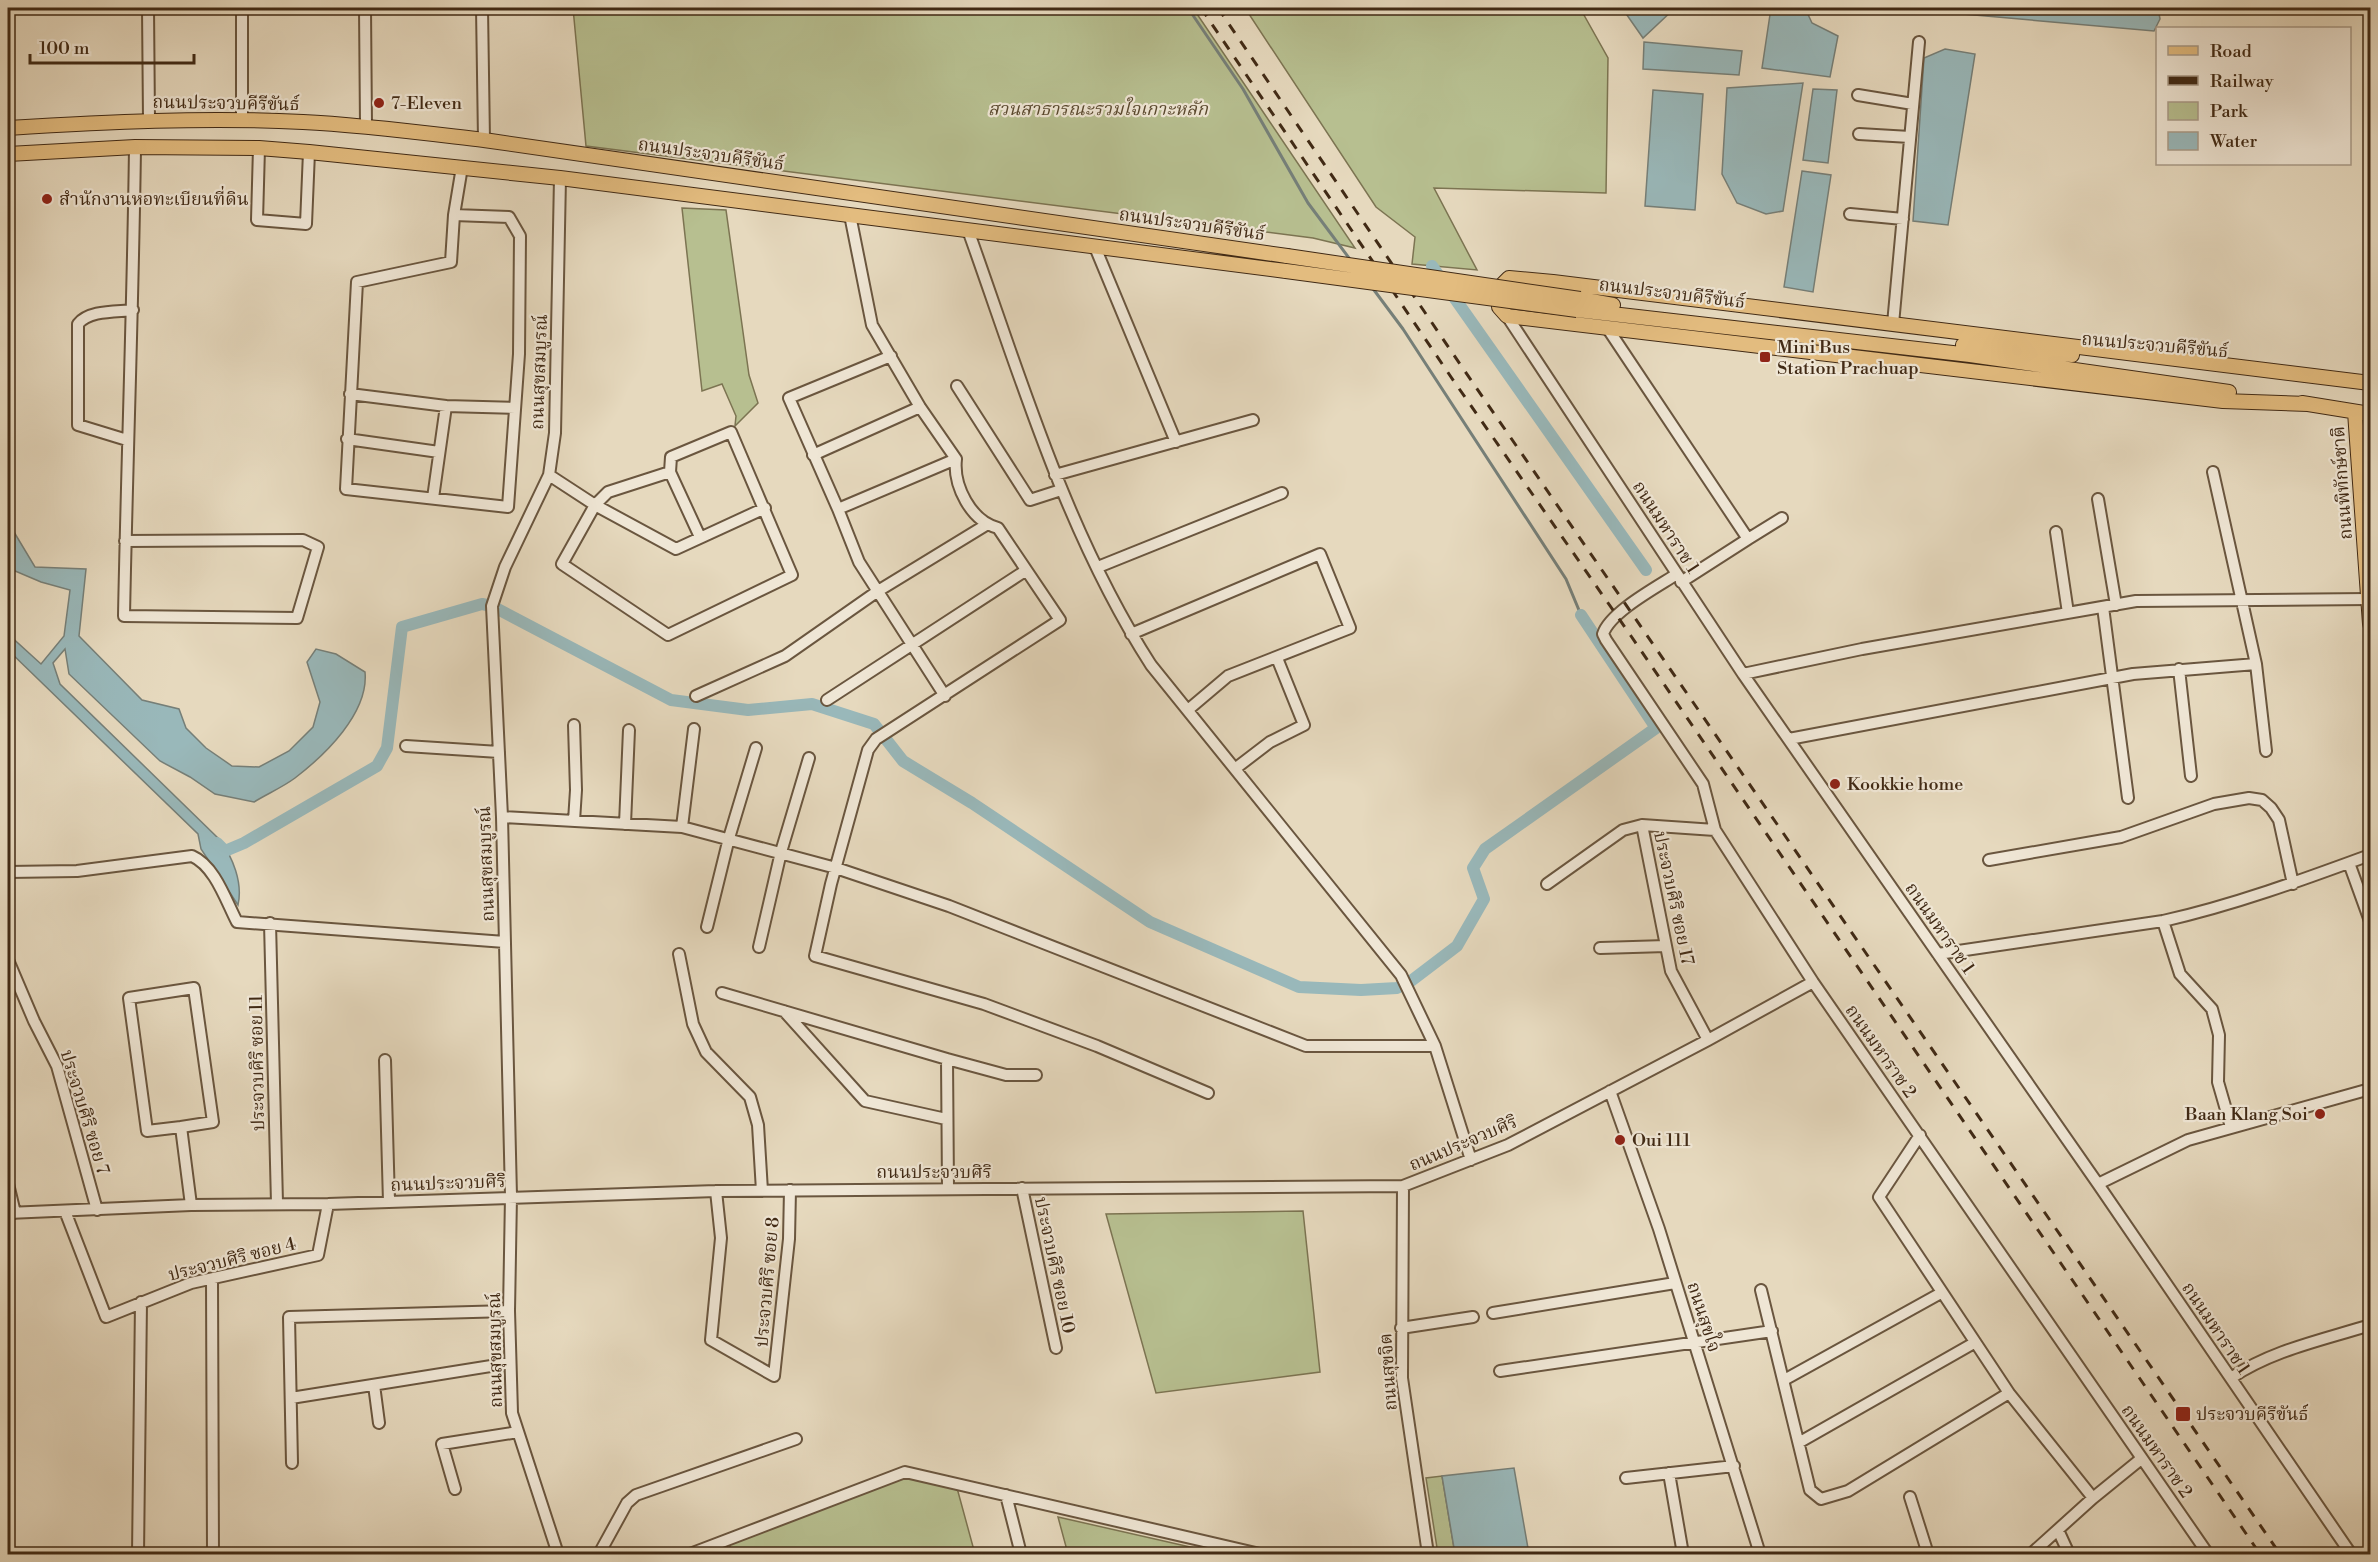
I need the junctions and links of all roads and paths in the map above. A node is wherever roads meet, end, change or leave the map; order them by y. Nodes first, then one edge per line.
1 (148, 8) edge
2 (242, 8) edge
3 (365, 8) edge
4 (482, 8) edge
5 (1919, 42) dead end
6 (1858, 95) dead end
7 (1913, 104) junction
8 (149, 120) junction
9 (242, 120) junction
10 (366, 126) junction
11 (8, 128) edge
12 (1860, 134) dead end
13 (1910, 137) junction
14 (484, 140) junction
15 (135, 147) junction
16 (259, 148) junction
17 (309, 152) junction
18 (8, 154) edge
19 (462, 166) junction
20 (560, 178) junction
21 (1850, 214) dead end
22 (454, 215) junction
23 (850, 215) junction
24 (1903, 219) junction
25 (968, 230) junction
26 (1095, 246) junction
27 (1579, 304) junction
28 (133, 310) junction
29 (1507, 316) junction
30 (1893, 324) junction
31 (1608, 328) junction
32 (891, 356) junction
33 (2370, 384) edge
34 (957, 386) dead end
35 (350, 394) junction
36 (2308, 404) junction
37 (446, 406) junction
38 (920, 407) junction
39 (515, 408) junction
40 (2355, 412) junction
41 (2370, 414) edge
42 (1254, 420) dead end
43 (347, 439) junction
44 (127, 440) junction
45 (1176, 442) junction
46 (439, 452) junction
47 (813, 455) junction
48 (956, 459) junction
49 (670, 472) junction
50 (2213, 472) dead end
51 (549, 475) junction
52 (1055, 475) junction
53 (1061, 490) junction
54 (1282, 493) dead end
55 (433, 498) junction
56 (2098, 499) dead end
57 (595, 505) junction
58 (765, 508) junction
59 (838, 509) junction
60 (1782, 518) dead end
61 (986, 525) junction
62 (2056, 532) dead end
63 (700, 537) junction
64 (1748, 539) junction
65 (125, 541) junction
66 (1098, 567) junction
67 (1025, 571) junction
68 (1679, 578) junction
69 (878, 591) junction
70 (2369, 599) junction
71 (2242, 601) junction
72 (2116, 605) junction
73 (2103, 607) junction
74 (2068, 613) junction
75 (2370, 620) edge
76 (1131, 634) junction
77 (911, 643) junction
78 (1277, 658) junction
79 (2256, 664) junction
80 (2179, 669) junction
81 (1743, 674) junction
82 (2112, 677) junction
83 (696, 696) dead end
84 (945, 696) junction
85 (827, 700) dead end
86 (1189, 709) junction
87 (574, 725) dead end
88 (694, 729) dead end
89 (629, 730) dead end
90 (1789, 739) junction
91 (406, 746) dead end
92 (756, 748) dead end
93 (2266, 751) dead end
94 (499, 752) junction
95 (809, 758) dead end
96 (1236, 768) junction
97 (2191, 776) dead end
98 (2128, 798) dead end
99 (502, 817) junction
100 (574, 821) junction
101 (626, 824) junction
102 (1642, 825) junction
103 (682, 827) junction
104 (1715, 830) junction
105 (729, 838) junction
106 (781, 852) junction
107 (2370, 855) edge
108 (1989, 860) dead end
109 (2349, 863) junction
110 (837, 868) junction
111 (8, 872) edge
112 (1547, 884) dead end
113 (2293, 884) junction
114 (2163, 921) junction
115 (2370, 921) edge
116 (270, 923) junction
117 (707, 927) dead end
118 (505, 942) junction
119 (1666, 946) junction
120 (759, 947) dead end
121 (1600, 948) dead end
122 (679, 954) dead end
123 (1938, 954) junction
124 (8, 960) edge
125 (1814, 982) junction
126 (722, 993) dead end
127 (784, 1011) junction
128 (1708, 1040) junction
129 (1435, 1046) junction
130 (947, 1059) junction
131 (385, 1060) dead end
132 (1036, 1075) dead end
133 (2370, 1089) edge
134 (1610, 1091) junction
135 (1208, 1093) dead end
136 (946, 1119) junction
137 (181, 1127) junction
138 (2231, 1127) junction
139 (1920, 1135) junction
140 (1472, 1160) junction
141 (8, 1184) edge
142 (2098, 1184) junction
143 (1403, 1186) junction
144 (948, 1188) junction
145 (1022, 1188) junction
146 (790, 1190) junction
147 (716, 1191) junction
148 (762, 1191) junction
149 (511, 1196) junction
150 (389, 1202) junction
151 (278, 1203) junction
152 (328, 1204) junction
153 (192, 1205) junction
154 (97, 1210) junction
155 (65, 1211) junction
156 (11, 1213) edge
157 (212, 1279) junction
158 (1675, 1283) junction
159 (1761, 1290) dead end
160 (1941, 1293) junction
161 (141, 1302) junction
162 (509, 1311) junction
163 (1493, 1313) dead end
164 (1473, 1317) dead end
165 (2370, 1325) edge
166 (1401, 1328) junction
167 (1772, 1331) junction
168 (1695, 1342) junction
169 (1974, 1342) junction
170 (1056, 1348) dead end
171 (510, 1363) junction
172 (1500, 1371) dead end
173 (2231, 1378) junction
174 (1784, 1380) junction
175 (374, 1385) junction
176 (2009, 1393) junction
177 (291, 1398) junction
178 (379, 1423) dead end
179 (518, 1432) junction
180 (796, 1439) dead end
181 (1800, 1442) junction
182 (2141, 1459) junction
183 (292, 1463) dead end
184 (1734, 1466) junction
185 (1668, 1473) junction
186 (1626, 1478) dead end
187 (456, 1489) dead end
188 (1006, 1495) junction
189 (1910, 1497) dead end
190 (2093, 1498) junction
191 (2058, 1530) junction
192 (138, 1554) edge
193 (213, 1554) edge
194 (558, 1554) edge
195 (599, 1554) edge
196 (690, 1554) edge
197 (1021, 1554) edge
198 (1260, 1554) edge
199 (1428, 1554) edge
200 (1683, 1554) edge
201 (1760, 1554) edge
202 (1928, 1554) edge
203 (2031, 1554) edge
204 (2069, 1554) edge
205 (2208, 1554) edge
206 (2351, 1554) edge

1 - 8 street
2 - 9 street
3 - 10 street
4 - 14 street
5 - 7 street
6 - 7 street
7 - 13 street
8 - 9 main road, ถนนประจวบคีรีขันธ์
8 - 11 main road, ถนนประจวบคีรีขันธ์
9 - 10 main road, ถนนประจวบคีรีขันธ์
10 - 14 main road, ถนนประจวบคีรีขันธ์
12 - 13 street
13 - 24 street
14 - 27 main road, ถนนประจวบคีรีขันธ์, bridge
15 - 16 main road, ถนนประจวบคีรีขันธ์
15 - 18 main road, ถนนประจวบคีรีขันธ์
15 - 28 street
16 - 17 main road, ถนนประจวบคีรีขันธ์
16 - 17 street
17 - 19 main road, ถนนประจวบคีรีขันธ์
19 - 20 main road, ถนนประจวบคีรีขันธ์
19 - 22 street
20 - 23 main road, ถนนประจวบคีรีขันธ์
20 - 51 street, ถนนสุขสมบูรณ์
21 - 24 street
22 - 35 street
22 - 39 street
23 - 25 main road, ถนนประจวบคีรีขันธ์
23 - 32 street
24 - 30 street
25 - 26 main road, ถนนประจวบคีรีขันธ์
25 - 52 street
26 - 27 main road, ถนนประจวบคีรีขันธ์, bridge
26 - 45 street
27 - 33 main road, ถนนประจวบคีรีขันธ์
27 - 36 main road, ถนนประจวบคีรีขันธ์
28 - 44 street
28 - 44 street
29 - 30 main road
29 - 31 main road
29 - 68 street, ถนนมหาราช 1
30 - 33 main road
31 - 36 main road
31 - 64 street
32 - 38 street
32 - 47 street
34 - 53 street
35 - 37 street
35 - 43 street
36 - 40 main road, ถนนประจวบคีรีขันธ์
37 - 39 street
37 - 46 street
38 - 47 street
38 - 48 street
39 - 55 street
40 - 41 main road, ถนนประจวบคีรีขันธ์
40 - 70 main road, ถนนพิทักษ์ชาติ
42 - 45 street
43 - 46 street
43 - 55 street
44 - 65 street
45 - 52 street
46 - 55 street
47 - 59 street
48 - 59 street
48 - 61 street
49 - 57 street
49 - 58 street
49 - 63 street
50 - 71 street
51 - 57 street
51 - 94 street, ถนนสุขสมบูรณ์
52 - 53 street
53 - 66 street
54 - 66 street
56 - 72 street
57 - 58 street
57 - 63 street
58 - 63 street
59 - 69 street
60 - 64 street
61 - 67 street
61 - 69 street
62 - 74 street
64 - 68 street
65 - 65 street
66 - 76 street
67 - 77 street
67 - 84 street
68 - 81 street, ถนนมหาราช 1
68 - 104 street, ถนนมหาราช 2
69 - 77 street
69 - 83 street
70 - 71 street
70 - 75 main road, ถนนพิทักษ์ชาติ
71 - 72 street
71 - 79 street
72 - 73 street
73 - 74 street
73 - 82 street
74 - 81 street
76 - 78 street
76 - 86 street
77 - 84 street
77 - 85 street
78 - 86 street
78 - 96 street
79 - 80 street
79 - 93 street
80 - 82 street
80 - 97 street
81 - 90 street, ถนนมหาราช 1
82 - 90 street
82 - 98 street
84 - 110 street
86 - 96 street
87 - 100 street
88 - 103 street
89 - 101 street
90 - 123 street, ถนนมหาราช 1
91 - 94 street
92 - 105 street
94 - 99 street, ถนนสุขสมบูรณ์
95 - 106 street
96 - 129 street
99 - 100 street
99 - 118 street, ถนนสุขสมบูรณ์
100 - 101 street
101 - 103 street
102 - 104 street
102 - 112 street
102 - 119 street, ประจวบศิริ ซอย 17
103 - 105 street
104 - 125 street, ถนนมหาราช 2
105 - 106 street
105 - 117 street
106 - 110 street
106 - 120 street
107 - 109 street
108 - 113 street
109 - 113 street
109 - 115 street
110 - 129 street
110 - 135 street
111 - 116 street
113 - 114 street
114 - 123 street
114 - 138 street
116 - 118 street
116 - 151 street, ประจวบศิริ ซอย 11
118 - 149 street, ถนนสุขสมบูรณ์
119 - 121 street
119 - 128 street, ประจวบศิริ ซอย 17
122 - 148 street
123 - 142 street, ถนนมหาราช 1
124 - 154 street, ประจวบศิริ ซอย 7
125 - 128 street, ถนนประจวบศิริ
125 - 139 street, ถนนมหาราช 2
126 - 127 street
127 - 130 street
127 - 136 street
128 - 134 street, ถนนประจวบศิริ
129 - 140 street
130 - 132 street
130 - 136 street
131 - 150 street
133 - 138 street
134 - 140 street, ถนนประจวบศิริ
134 - 158 street, ถนนสุขใจ
136 - 144 street
137 - 137 street
137 - 153 street
138 - 142 street
139 - 160 street
139 - 182 street, ถนนมหาราช 2
140 - 143 street, ถนนประจวบศิริ
141 - 156 street
142 - 173 street, ถนนมหาราช 1
143 - 145 street, ถนนประจวบศิริ
143 - 166 street, ถนนสุขจิต
144 - 145 street, ถนนประจวบศิริ
144 - 146 street, ถนนประจวบศิริ
145 - 170 street, ประจวบศิริ ซอย 10
146 - 147 street, ประจวบศิริ ซอย 8
146 - 148 street, ถนนประจวบศิริ
147 - 148 street, ถนนประจวบศิริ
147 - 149 street, ถนนประจวบศิริ
149 - 150 street, ถนนประจวบศิริ
149 - 162 street, ถนนสุขสมบูรณ์
150 - 152 street, ถนนประจวบศิริ
151 - 152 street, ถนนประจวบศิริ
151 - 153 street, ถนนประจวบศิริ
152 - 157 street, ประจวบศิริ ซอย 4
153 - 154 street, ถนนประจวบศิริ
154 - 155 street, ถนนประจวบศิริ
155 - 156 street, ถนนประจวบศิริ
155 - 161 street, ประจวบศิริ ซอย 4
157 - 161 street, ประจวบศิริ ซอย 4
157 - 193 street
158 - 163 street
158 - 168 street, ถนนสุขใจ
159 - 167 street
160 - 169 street
160 - 174 street
161 - 192 street
162 - 171 street, ถนนสุขสมบูรณ์
162 - 177 street
164 - 166 street
165 - 173 street
166 - 199 street, ถนนสุขจิต
167 - 168 street
167 - 174 street
168 - 172 street
168 - 184 street, ถนนสุขใจ
169 - 176 street
169 - 181 street
171 - 175 street
171 - 179 street, ถนนสุขสมบูรณ์
173 - 206 street, ถนนมหาราช 1
174 - 181 street
175 - 177 street
175 - 178 street
176 - 181 street
176 - 190 street
177 - 183 street
179 - 187 street
179 - 194 street, ถนนสุขสมบูรณ์
180 - 195 street
182 - 190 street
182 - 205 street, ถนนมหาราช 2
184 - 185 street
184 - 201 street, ถนนสุขใจ
185 - 186 street
185 - 200 street
188 - 196 street
188 - 197 street
188 - 198 street
189 - 202 street
190 - 191 street
191 - 203 street
191 - 204 street

